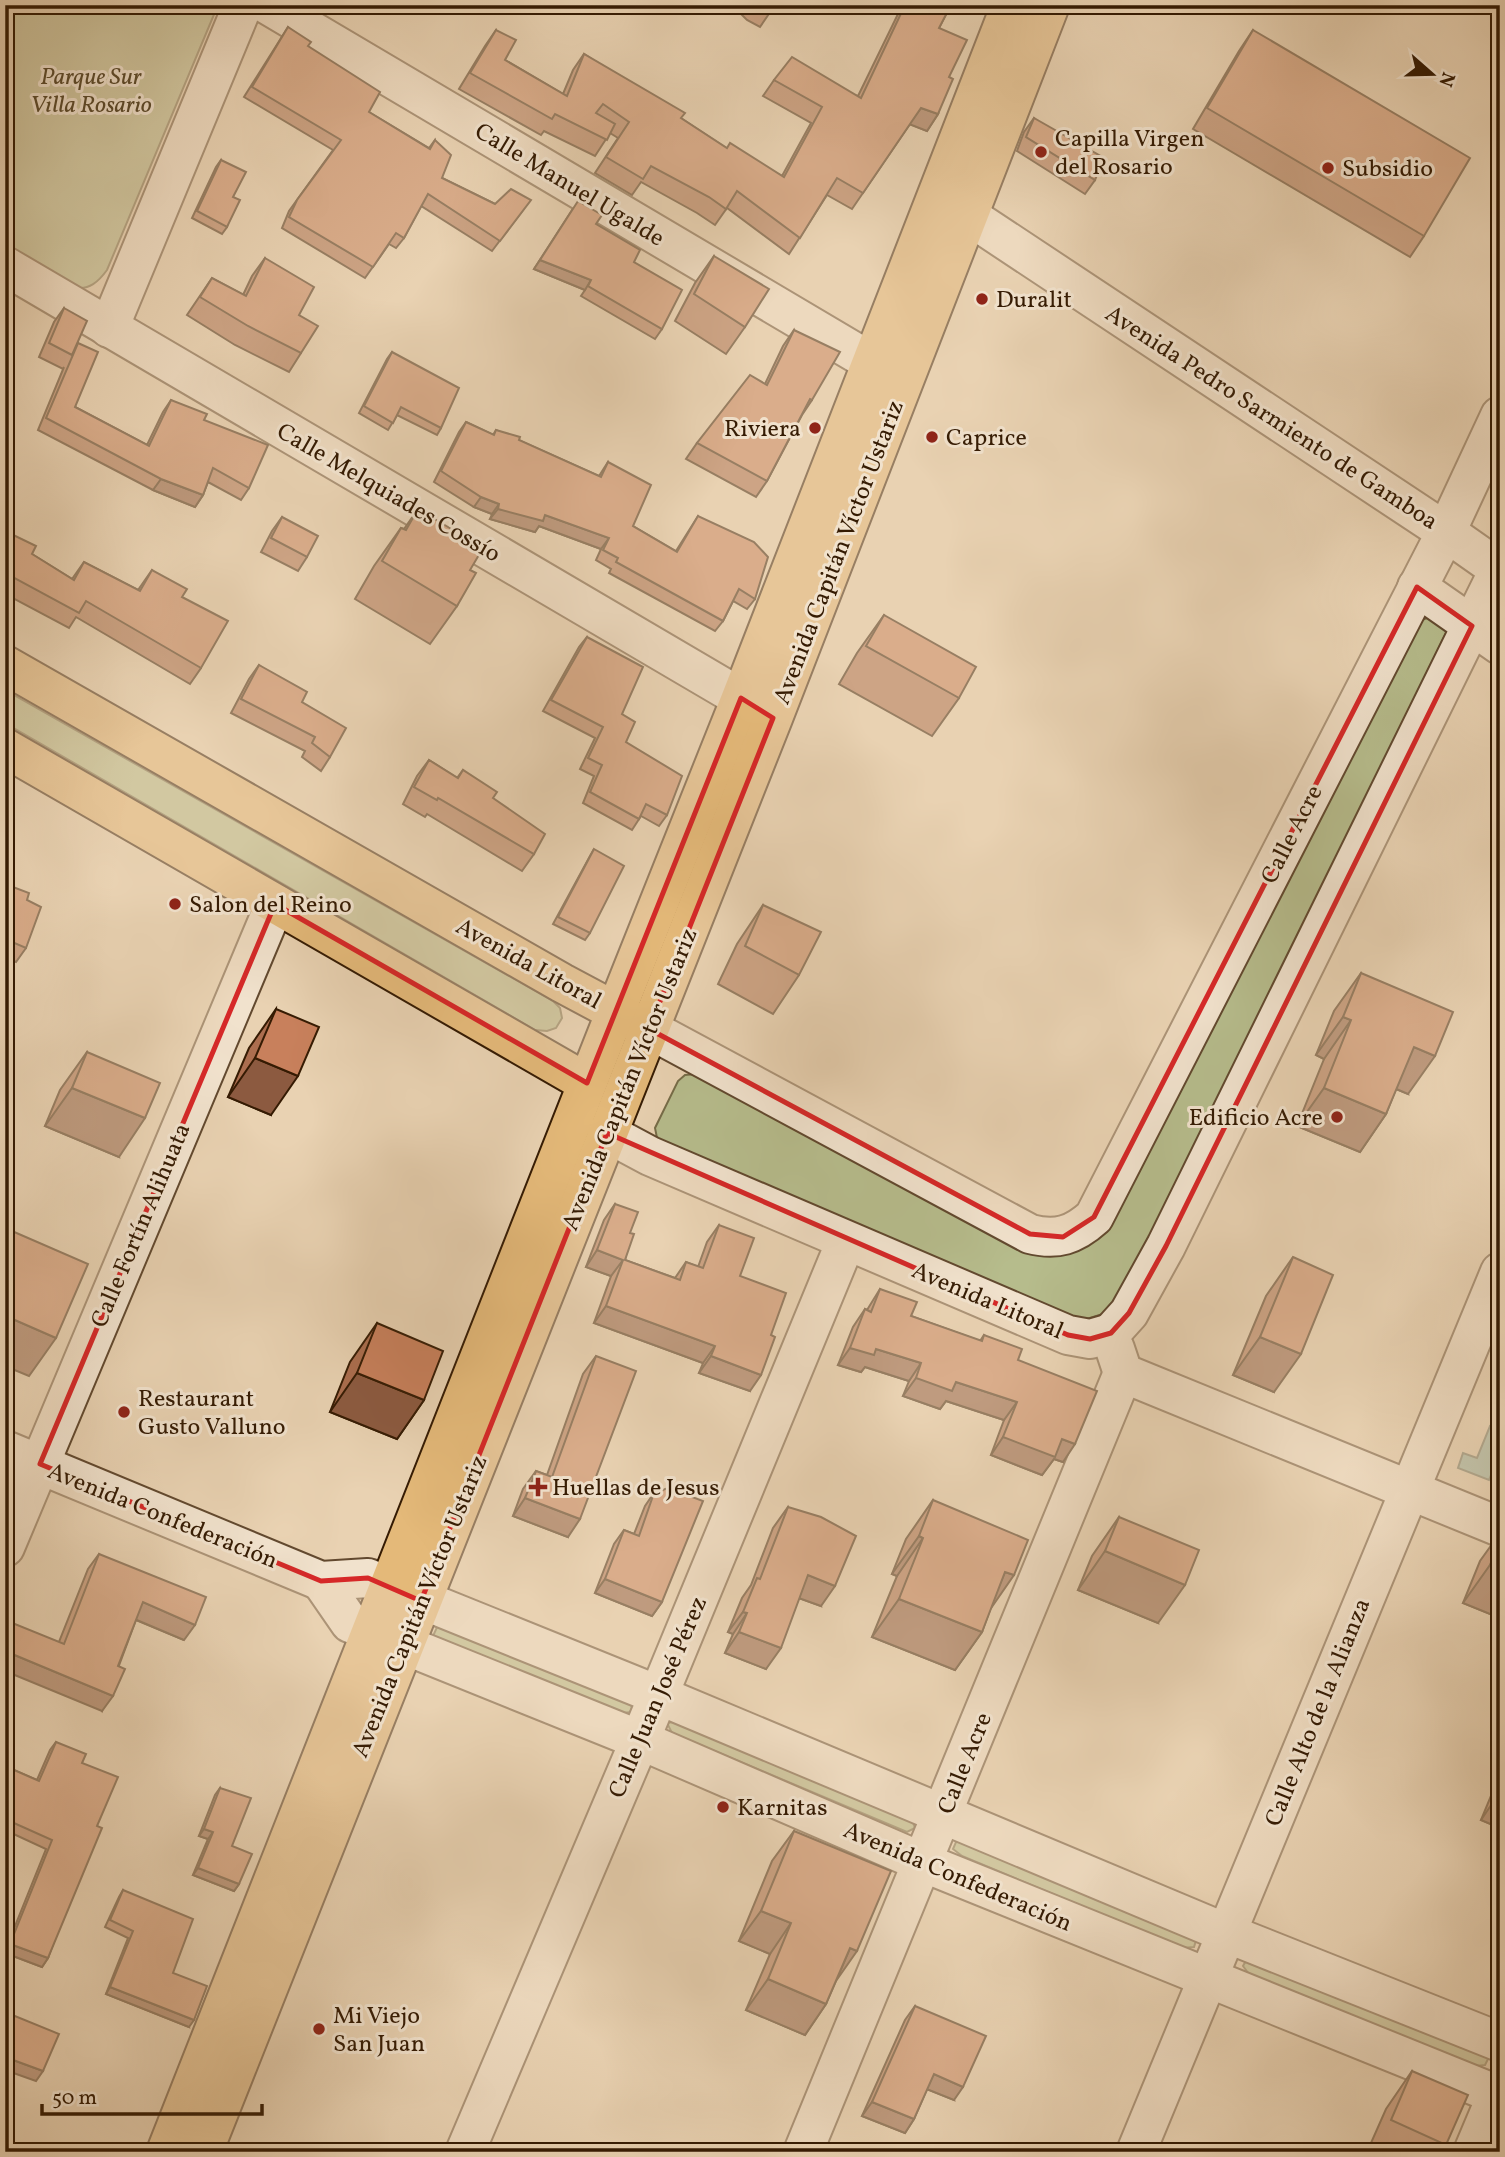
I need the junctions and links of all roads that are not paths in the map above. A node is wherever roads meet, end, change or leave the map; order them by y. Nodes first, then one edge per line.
1 (243, 5) edge
2 (268, 5) edge
3 (1011, 5) edge
4 (1050, 5) edge
5 (953, 208) junction
6 (5, 266) edge
7 (109, 328) junction
8 (873, 363) junction
9 (1500, 416) edge
10 (1446, 532) junction
11 (1500, 570) edge
12 (1418, 587) junction
13 (1486, 636) edge
14 (5, 664) edge
15 (741, 698) junction
16 (773, 718) junction
17 (6, 752) edge
18 (275, 904) junction
19 (616, 1011) junction
20 (649, 1030) junction
21 (590, 1110) junction
22 (1063, 1237) joint
23 (846, 1241) junction
24 (1500, 1272) edge
25 (1111, 1333) junction
26 (1123, 1373) junction
27 (5, 1450) edge
28 (40, 1464) junction
29 (1408, 1489) junction
30 (1500, 1527) edge
31 (5, 1547) edge
32 (321, 1581) junction
33 (405, 1594) junction
34 (387, 1639) junction
35 (658, 1695) junction
36 (640, 1740) junction
37 (943, 1814) junction
38 (922, 1862) junction
39 (1226, 1933) junction
40 (1206, 1978) junction
41 (1500, 2042) edge
42 (1499, 2093) edge
43 (166, 2152) edge
44 (203, 2152) edge
45 (465, 2152) edge
46 (803, 2152) edge
47 (1136, 2152) edge
48 (1473, 2152) edge

1 - 7 street
2 - 8 street, Calle Manuel Ugalde
3 - 5 main road, Avenida Capitán Víctor Ustariz
4 - 5 main road, Avenida Capitán Víctor Ustariz
5 - 8 main road, Avenida Capitán Víctor Ustariz
5 - 10 street, Avenida Pedro Sarmiento de Gamboa
5 - 16 main road, Avenida Capitán Víctor Ustariz
6 - 7 street, Calle Melquiades Cossío
7 - 15 street, Calle Melquiades Cossío
8 - 15 main road, Avenida Capitán Víctor Ustariz
9 - 10 street, Calle Acre
10 - 11 street, Avenida Pedro Sarmiento de Gamboa
10 - 12 street, Calle Acre
11 - 13 street
12 - 13 street
12 - 22 street, Calle Acre
13 - 25 street
14 - 19 main road, Avenida Litoral
15 - 16 street, Calle Melquiades Cossío
15 - 19 main road, Avenida Capitán Víctor Ustariz
16 - 20 main road, Avenida Capitán Víctor Ustariz
17 - 18 main road, Avenida Litoral
18 - 21 main road, Avenida Litoral
18 - 28 street, Calle Fortín Alihuata
19 - 20 main road, Avenida Litoral
19 - 21 main road, Avenida Capitán Víctor Ustariz
20 - 21 main road, Avenida Capitán Víctor Ustariz
20 - 22 street, Avenida Litoral
21 - 23 street, Avenida Litoral
21 - 33 main road, Avenida Capitán Víctor Ustariz
23 - 25 street, Avenida Litoral
23 - 35 street, Calle Juan José Pérez
24 - 29 street, Calle Alto de la Alianza
25 - 26 street
26 - 29 street
26 - 37 street, Calle Acre
27 - 28 street, Avenida Confederación
28 - 31 street, Calle Fortín Alihuata
28 - 32 street, Avenida Confederación
29 - 30 street
29 - 39 street, Calle Alto de la Alianza
32 - 33 street, Avenida Confederación
32 - 34 street, Avenida Confederación
33 - 34 main road, Avenida Capitán Víctor Ustariz
33 - 35 street, Avenida Confederación
34 - 36 street, Avenida Confederación
34 - 43 main road, Avenida Capitán Víctor Ustariz
34 - 44 main road, Avenida Capitán Víctor Ustariz
35 - 36 street, Calle Juan José Pérez
35 - 37 street, Avenida Confederación
36 - 38 street, Avenida Confederación
36 - 45 street, Calle Juan José Pérez
37 - 38 street, Calle Acre
37 - 39 street, Avenida Confederación
38 - 40 street, Avenida Confederación
38 - 46 street, Calle Acre
39 - 40 street, Calle Alto de la Alianza
39 - 41 street, Avenida Confederación
40 - 42 street, Avenida Confederación
40 - 47 street, Calle Alto de la Alianza
42 - 48 street

